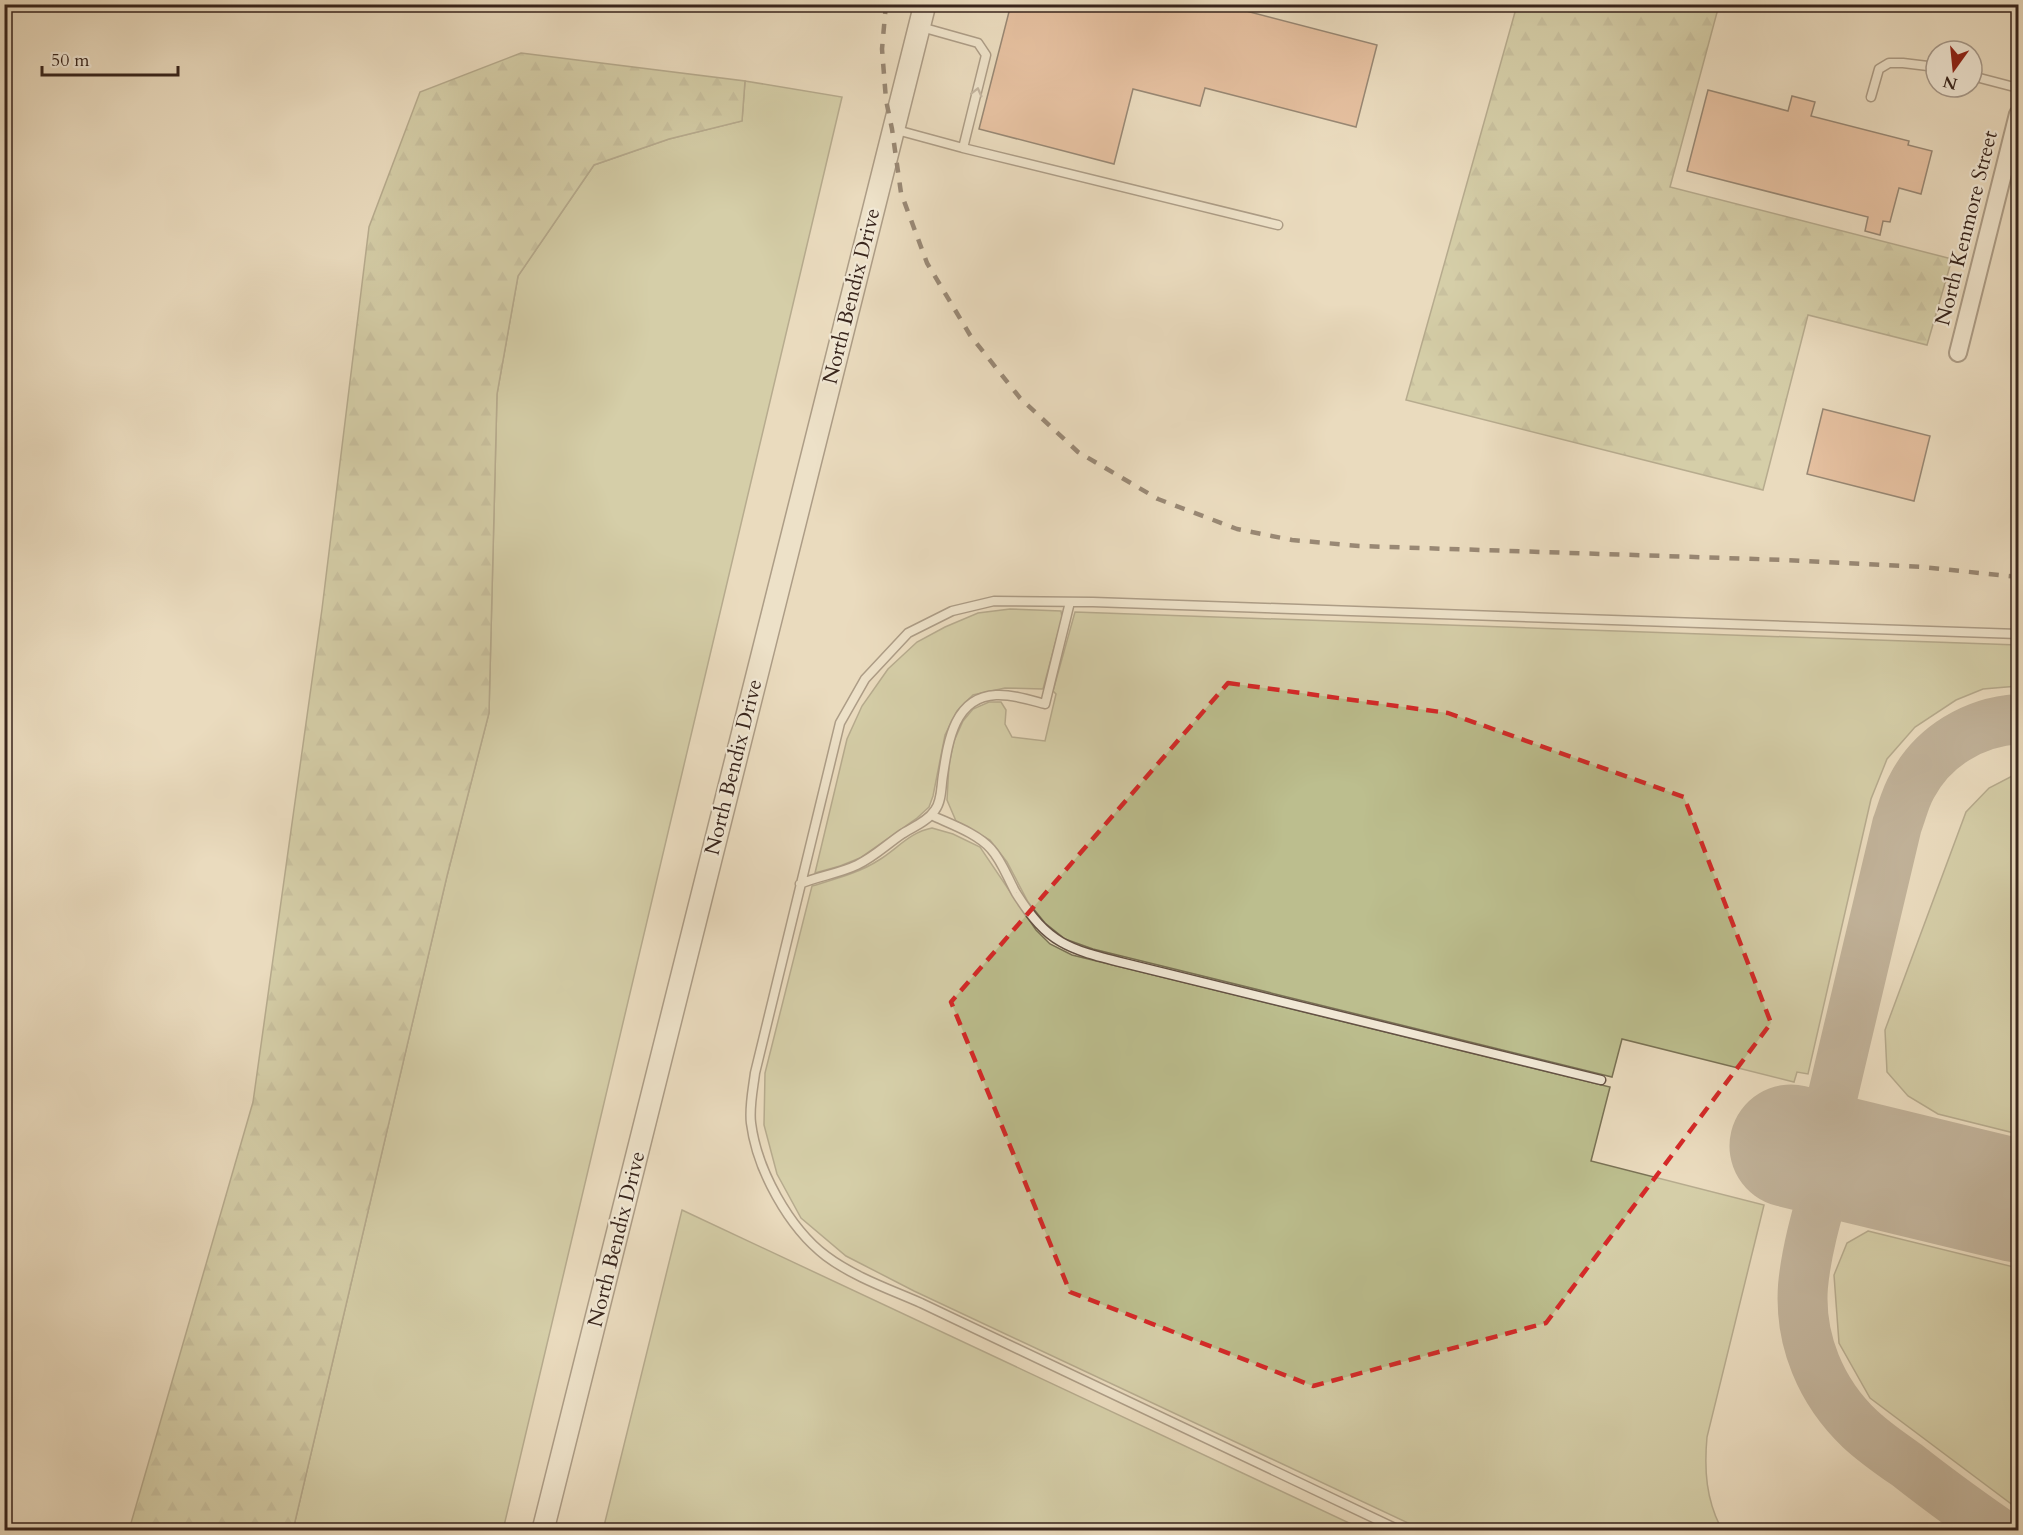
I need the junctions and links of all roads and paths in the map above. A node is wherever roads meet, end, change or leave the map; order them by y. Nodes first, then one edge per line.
1 (925, 4) edge
2 (919, 27) junction
3 (1924, 66) edge
4 (1984, 79) edge
5 (2019, 88) edge
6 (1871, 98) dead end
7 (2018, 120) edge
8 (892, 129) junction
9 (963, 148) junction
10 (1278, 225) dead end
11 (1958, 353) dead end
12 (1070, 602) junction
13 (2019, 634) edge
14 (931, 815) junction
15 (800, 884) junction
16 (1601, 1080) dead end
17 (543, 1530) edge
18 (1399, 1530) edge

1 - 2 street, North Bendix Drive
2 - 8 street, North Bendix Drive
9 -> 2 lane
3 - 6 lane
4 - 5 lane
7 - 11 street, North Kenmore Street
8 - 9 lane
8 - 17 street, North Bendix Drive
9 - 10 lane
12 - 13 lane
12 - 14 lane
12 - 15 lane
14 - 15 lane
14 - 16 lane
15 - 18 lane

